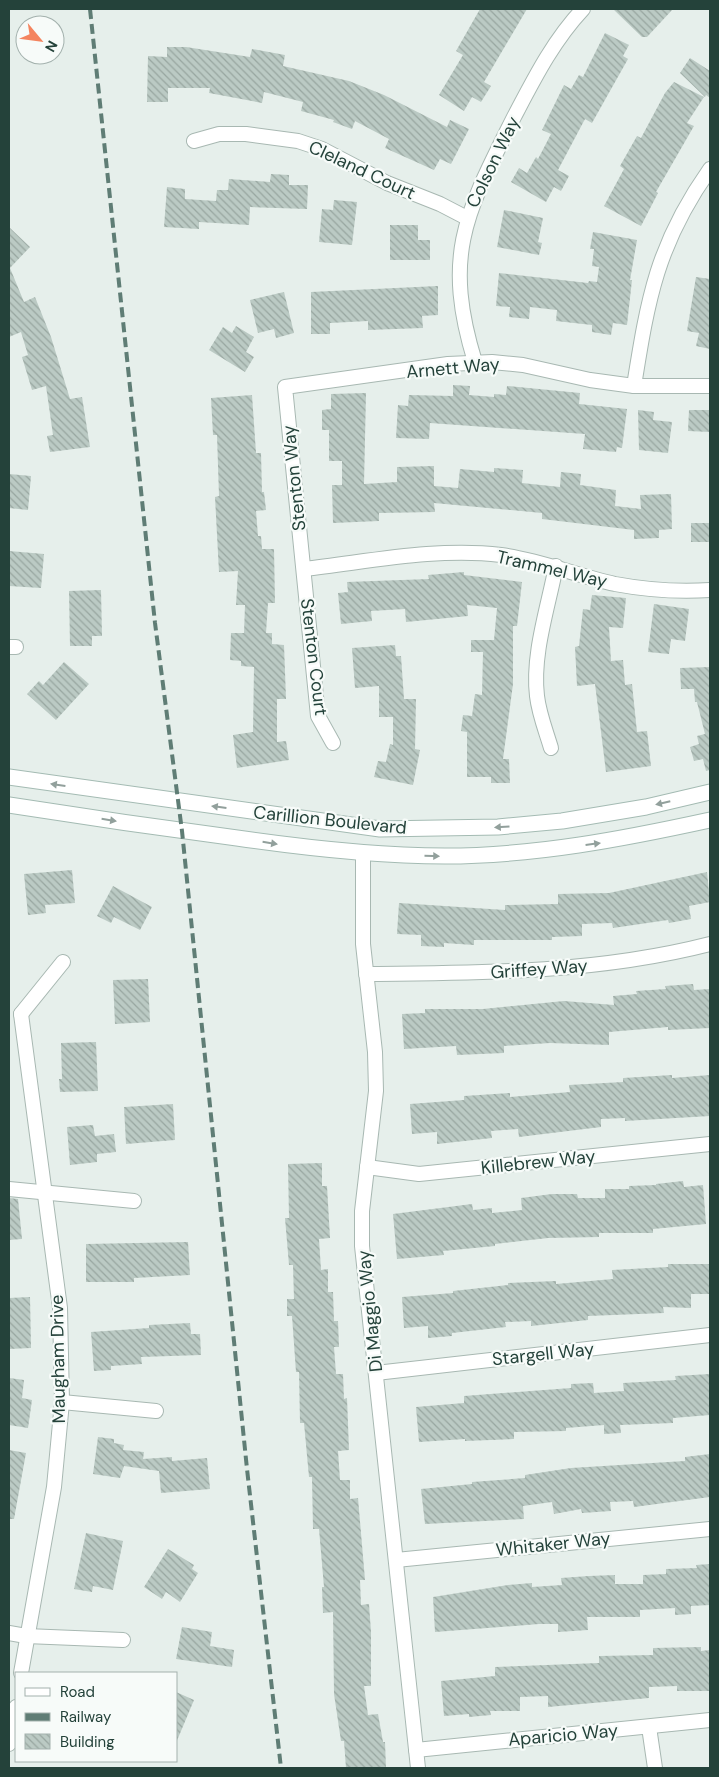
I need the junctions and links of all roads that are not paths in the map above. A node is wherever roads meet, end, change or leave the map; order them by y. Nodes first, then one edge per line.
1 (583, 9) edge
2 (194, 140) dead end
3 (710, 169) edge
4 (467, 218) junction
5 (475, 362) junction
6 (634, 386) junction
7 (710, 386) edge
8 (285, 387) joint
9 (556, 566) junction
10 (304, 569) junction
11 (710, 590) edge
12 (333, 743) dead end
13 (551, 748) dead end
14 (9, 777) edge
15 (710, 792) edge
16 (9, 805) edge
17 (710, 820) edge
18 (363, 853) junction
19 (710, 944) edge
20 (63, 962) dead end
21 (366, 974) junction
22 (15, 1014) edge
23 (710, 1144) edge
24 (367, 1167) junction
25 (9, 1189) edge
26 (44, 1193) junction
27 (134, 1201) dead end
28 (710, 1335) edge
29 (376, 1372) junction
30 (62, 1402) junction
31 (156, 1412) dead end
32 (710, 1529) edge
33 (396, 1560) junction
34 (9, 1633) edge
35 (26, 1636) junction
36 (123, 1640) dead end
37 (21, 1672) edge
38 (15, 1712) edge
39 (710, 1720) edge
40 (649, 1727) junction
41 (9, 1744) edge
42 (416, 1750) junction
43 (418, 1768) edge
44 (655, 1768) edge

1 - 4 street, Colson Way
2 - 4 street, Cleland Court
3 - 6 street
4 - 5 street, Colson Way
5 - 6 street, Arnett Way
5 - 8 street, Arnett Way
6 - 7 street, Arnett Way
8 - 10 street, Stenton Way
9 - 10 street, Trammel Way
9 - 11 street, Trammel Way
9 - 13 street
10 - 12 street, Stenton Court
15 -> 14 street, Carillion Boulevard
16 -> 18 street, Carillion Boulevard
18 -> 17 street, Carillion Boulevard
18 - 21 street, Di Maggio Way
19 - 21 street, Griffey Way
20 - 22 street
21 - 24 street, Di Maggio Way
22 - 26 street, Maugham Drive
23 - 24 street, Killebrew Way
24 - 29 street, Di Maggio Way
25 - 26 street
26 - 27 street
26 - 30 street, Maugham Drive
28 - 29 street, Stargell Way
29 - 33 street, Di Maggio Way
30 - 31 street
30 - 35 street, Maugham Drive
32 - 33 street, Whitaker Way
33 - 42 street, Di Maggio Way
34 - 35 street
35 - 36 street
35 - 37 street, Maugham Drive
38 - 41 street
39 - 40 street, Aparicio Way
40 - 42 street, Aparicio Way
40 - 44 street
42 - 43 street, Di Maggio Way

